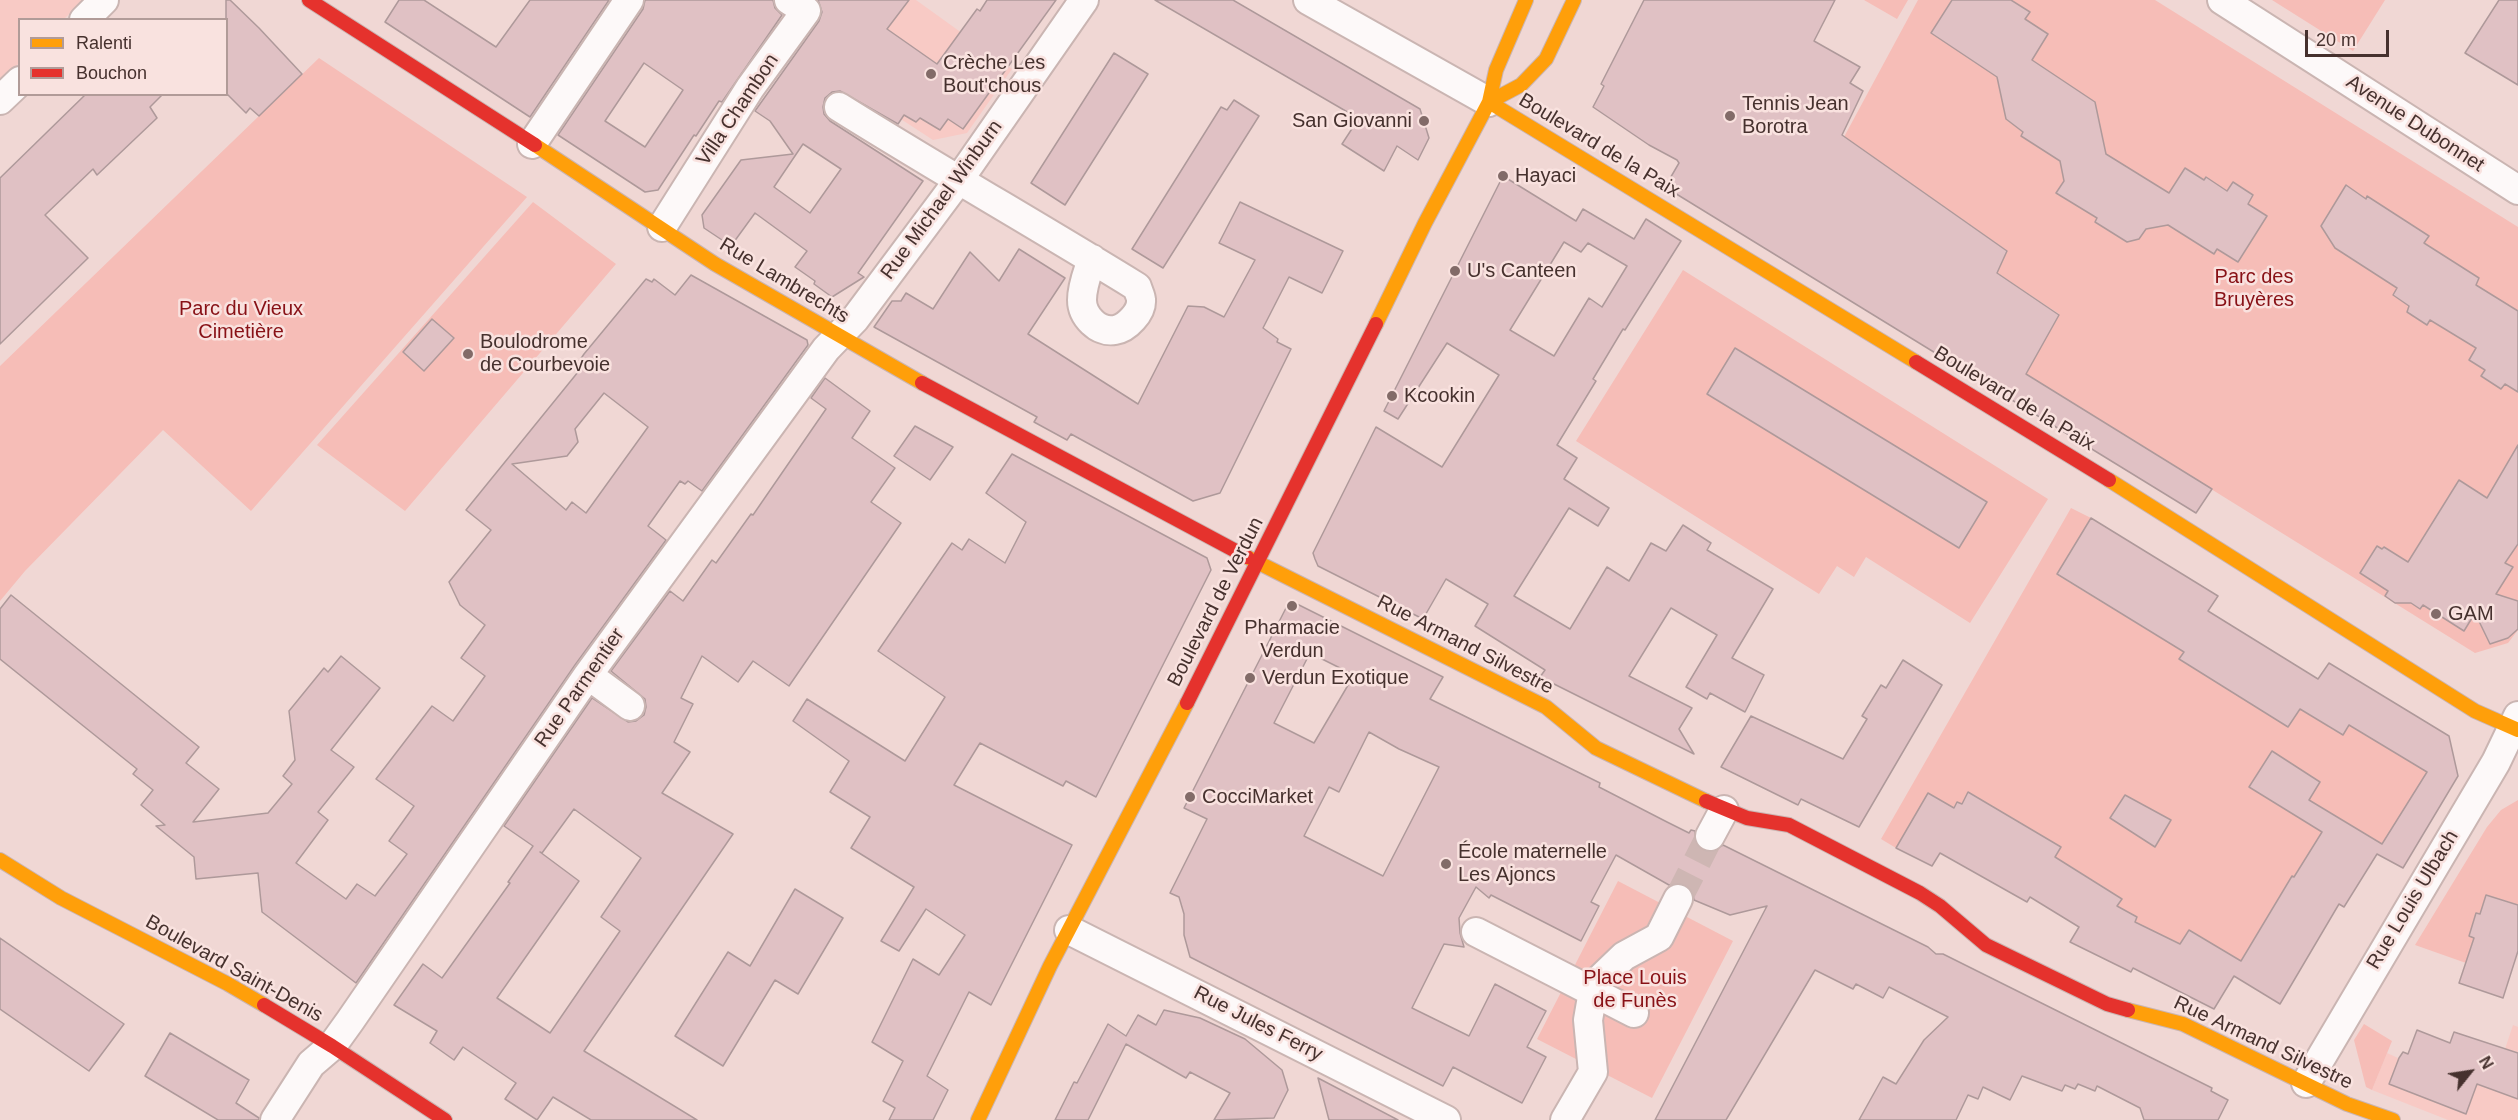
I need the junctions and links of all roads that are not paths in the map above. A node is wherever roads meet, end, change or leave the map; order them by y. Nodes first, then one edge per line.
1 (104, 0) edge
2 (309, 0) edge
3 (629, 0) edge
4 (789, 0) edge
5 (1084, 0) edge
6 (1308, 0) edge
7 (1526, 0) edge
8 (1574, 0) edge
9 (2222, 0) edge
10 (86, 18) edge
11 (18, 83) edge
12 (0, 100) edge
13 (1489, 102) junction
14 (839, 107) dead end
15 (532, 144) junction
16 (958, 182) junction
17 (2518, 190) edge
18 (662, 226) junction
19 (1092, 259) dead end
20 (837, 336) junction
21 (1258, 562) junction
22 (588, 675) junction
23 (630, 706) dead end
24 (2516, 724) edge
25 (1724, 810) junction
26 (1710, 836) tunnel mouth
27 (0, 860) edge
28 (1678, 899) tunnel mouth
29 (1069, 930) junction
30 (1476, 932) dead end
31 (1593, 991) junction
32 (1634, 1013) dead end
33 (332, 1046) junction
34 (2306, 1083) junction
35 (2343, 1112) edge
36 (275, 1120) edge
37 (445, 1120) edge
38 (978, 1120) edge
39 (1446, 1120) edge
40 (1566, 1120) edge
41 (2393, 1120) edge

1 - 10 street
2 - 15 street, Rue Lambrechts
3 - 15 street
4 - 18 street, Villa Chambon
5 - 16 street, Rue Michael Winburn
6 - 13 street
7 - 13 street, Boulevard de Verdun
8 - 13 street
9 - 17 street, Avenue Dubonnet
11 - 12 street
13 - 21 street, Boulevard de Verdun
13 - 24 street, Boulevard de la Paix
14 - 16 street
15 - 18 street, Rue Lambrechts
16 - 19 street
16 - 20 street, Rue Michael Winburn
18 - 20 street, Rue Lambrechts
20 - 21 street, Rue Lambrechts
20 - 22 street, Rue Parmentier
21 - 25 street, Rue Armand Silvestre
21 - 29 street, Boulevard de Verdun
22 - 23 street
22 - 33 street, Rue Parmentier
24 - 34 street, Rue Louis Ulbach
25 - 26 street
25 - 34 street, Rue Armand Silvestre
27 - 33 street, Boulevard Saint-Denis
28 - 31 street
29 - 38 street, Boulevard de Verdun
29 - 39 street, Rue Jules Ferry
30 - 31 street
31 - 32 street
31 - 40 street
33 - 36 street, Rue Parmentier
33 - 37 street, Boulevard Saint-Denis
34 - 35 street, Rue Armand Silvestre
35 - 41 street, Rue Armand Silvestre

